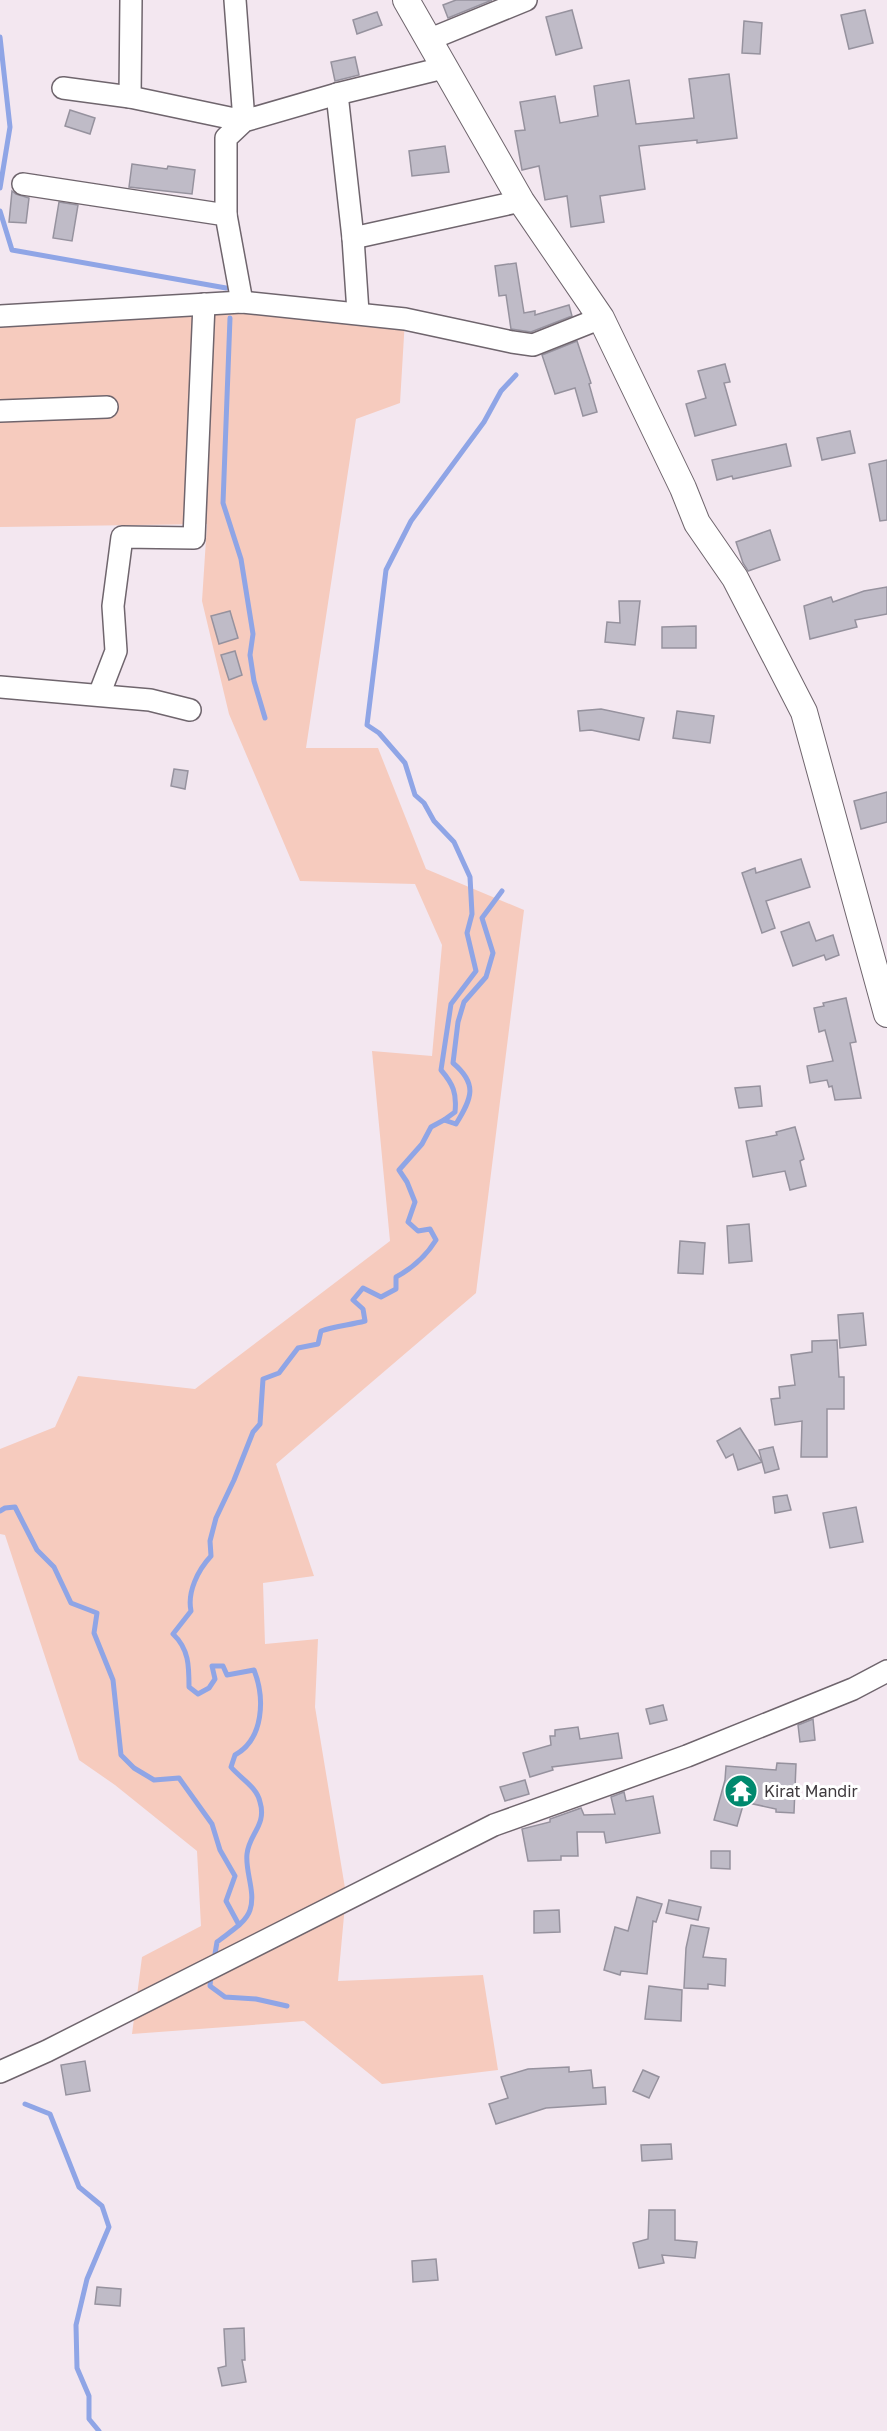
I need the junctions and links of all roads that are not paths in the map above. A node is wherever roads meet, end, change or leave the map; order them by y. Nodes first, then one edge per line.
1 (131, 0) edge
2 (235, 0) edge
3 (406, 0) edge
4 (526, 0) edge
5 (428, 40) junction
6 (443, 68) junction
7 (63, 88) dead end
8 (337, 94) junction
9 (130, 97) junction
10 (244, 121) junction
11 (24, 184) dead end
12 (521, 201) junction
13 (226, 215) junction
14 (353, 238) junction
15 (242, 302) junction
16 (204, 304) junction
17 (358, 312) junction
18 (0, 316) edge
19 (601, 318) junction
20 (107, 406) dead end
21 (0, 411) edge
22 (0, 687) edge
23 (99, 695) junction
24 (190, 710) dead end
25 (887, 1014) edge
26 (887, 1671) edge
27 (0, 2072) edge

1 - 9 street
2 - 10 street
3 - 5 street
4 - 5 street
5 - 6 street
6 - 8 street
6 - 12 street
7 - 9 street
8 - 10 street
8 - 14 street
9 - 10 street
10 - 13 street
11 - 13 street
12 - 14 street
12 - 19 street
13 - 15 street
14 - 17 street
15 - 16 street
15 - 17 street
16 - 18 street
16 - 23 street
17 - 19 street
19 - 25 street
20 - 21 street
22 - 23 street
23 - 24 street
26 - 27 street

